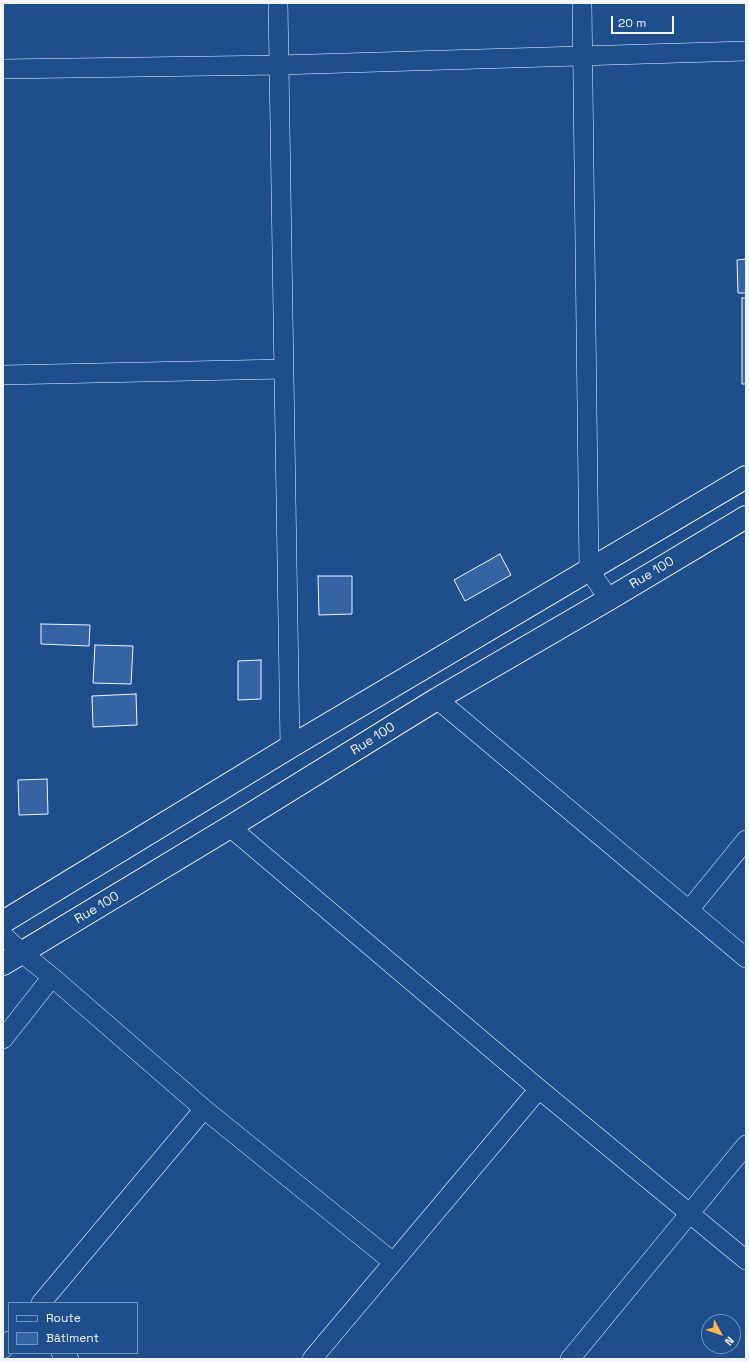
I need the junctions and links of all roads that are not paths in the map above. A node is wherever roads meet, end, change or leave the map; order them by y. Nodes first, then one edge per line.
1 (278, 3) edge
2 (582, 3) edge
3 (746, 51) edge
4 (584, 56) junction
5 (279, 65) junction
6 (3, 68) edge
7 (284, 369) junction
8 (3, 375) edge
9 (746, 477) edge
10 (746, 517) edge
11 (589, 570) junction
12 (609, 599) junction
13 (437, 699) junction
14 (290, 747) junction
15 (230, 827) junction
16 (746, 840) edge
17 (688, 910) junction
18 (3, 922) edge
19 (3, 935) edge
20 (22, 953) junction
21 (746, 958) edge
22 (3, 964) edge
23 (52, 976) junction
24 (3, 1039) edge
25 (539, 1090) junction
26 (204, 1109) junction
27 (746, 1145) edge
28 (689, 1214) junction
29 (746, 1260) edge
30 (393, 1262) junction
31 (42, 1302) edge
32 (312, 1359) edge
33 (570, 1359) edge

1 - 5 street
2 - 4 street
3 - 4 street
4 - 5 street
4 - 11 street
5 - 6 street
5 - 7 street
7 - 8 street
7 - 14 street
9 - 11 street
10 - 12 street, Rue 100
11 - 12 street
11 - 14 street
12 - 13 street, Rue 100
13 - 15 street, Rue 100
13 - 17 street
14 - 18 street
15 - 20 street, Rue 100
15 - 25 street
16 - 17 street
17 - 21 street
19 - 20 street
20 - 22 street, Rue 100
20 - 23 street
23 - 24 street
23 - 26 street
25 - 28 street
25 - 30 street
26 - 30 street
26 - 31 street
27 - 28 street
28 - 29 street
28 - 33 street
30 - 32 street

